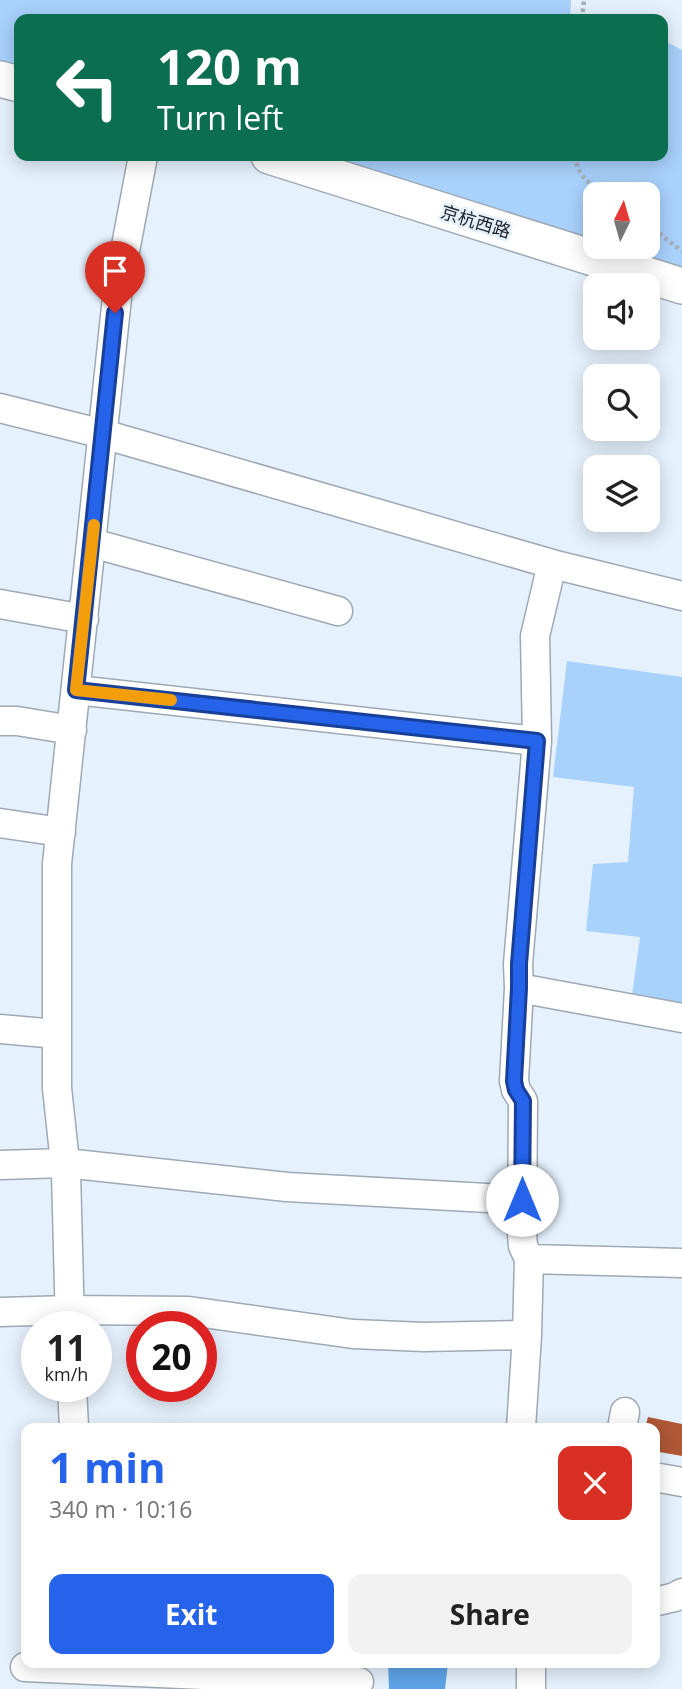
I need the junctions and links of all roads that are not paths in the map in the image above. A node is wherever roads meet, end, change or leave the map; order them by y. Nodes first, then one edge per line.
1 (142, 161) edge
2 (285, 161) edge
3 (682, 286) edge
4 (0, 408) edge
5 (103, 435) junction
6 (92, 543) junction
7 (552, 564) junction
8 (682, 596) edge
9 (0, 604) edge
10 (338, 611) dead end
11 (84, 619) junction
12 (76, 690) junction
13 (0, 721) edge
14 (72, 730) junction
15 (537, 741) junction
16 (0, 822) edge
17 (61, 832) junction
18 (519, 988) junction
19 (682, 1018) edge
20 (0, 1029) edge
21 (57, 1034) junction
22 (65, 1163) junction
23 (0, 1165) edge
24 (522, 1200) junction
25 (529, 1259) junction
26 (682, 1263) edge
27 (70, 1311) edge
28 (0, 1312) edge
29 (21, 1314) edge
30 (112, 1316) edge
31 (519, 1335) dead end
32 (73, 1402) edge
33 (74, 1423) edge
34 (521, 1423) edge
35 (660, 1478) edge
36 (682, 1482) edge
37 (682, 1593) edge
38 (660, 1601) edge
39 (33, 1668) edge
40 (531, 1668) edge
41 (81, 1674) edge
42 (359, 1682) dead end
43 (531, 1689) edge

1 - 5 street
2 - 3 main road, 京杭西路
4 - 5 street
5 - 6 street
5 - 7 street
6 - 10 street
6 - 11 street
7 - 8 street
7 - 15 street
9 - 11 street
11 - 12 street
12 - 14 street
12 - 15 street
13 - 14 street
14 - 17 street
15 - 18 street
16 - 17 street
17 - 21 street
18 - 19 street
18 - 24 street
20 - 21 street
21 - 22 street
22 - 23 street
22 - 24 street
22 - 27 street
24 - 25 street
25 - 26 street
25 - 34 street
28 - 29 street
30 - 31 street
32 - 33 street
35 - 36 street
37 - 38 street
39 - 41 street
40 - 43 street
41 - 42 street

